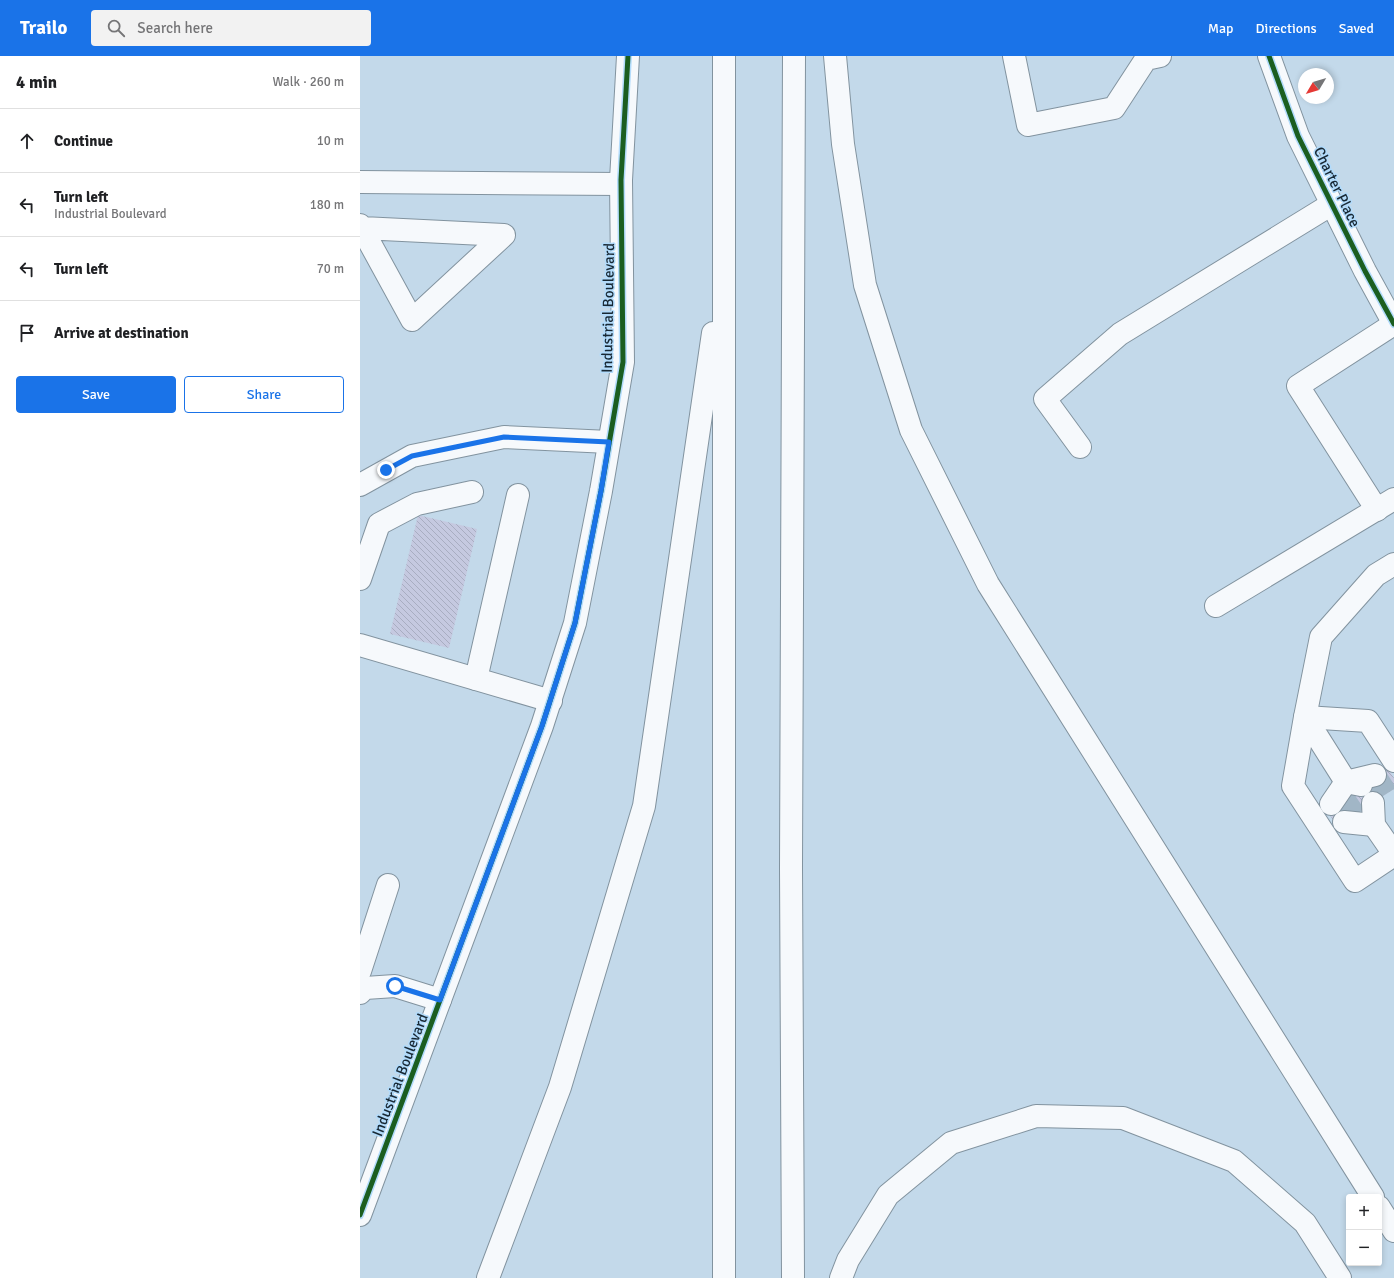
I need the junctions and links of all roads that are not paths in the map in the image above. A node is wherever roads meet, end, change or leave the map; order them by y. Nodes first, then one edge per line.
1 (628, 56) edge
2 (724, 56) edge
3 (794, 56) edge
4 (835, 56) edge
5 (1014, 56) edge
6 (1269, 56) edge
7 (1150, 57) edge
8 (360, 182) edge
9 (621, 184) junction
10 (1332, 204) junction
11 (361, 227) edge
12 (724, 252) junction
13 (1394, 324) edge
14 (609, 442) junction
15 (1080, 447) dead end
16 (360, 485) edge
17 (472, 492) dead end
18 (518, 495) dead end
19 (1385, 504) edge
20 (1394, 564) edge
21 (360, 579) edge
22 (1216, 606) dead end
23 (360, 644) edge
24 (476, 679) junction
25 (551, 701) junction
26 (1305, 717) junction
27 (1394, 761) tunnel mouth
28 (1351, 789) tunnel mouth
29 (1380, 798) tunnel mouth
30 (1349, 819) tunnel mouth
31 (1374, 825) junction
32 (1394, 855) edge
33 (388, 885) dead end
34 (360, 971) edge
35 (360, 993) edge
36 (440, 1000) junction
37 (1371, 1194) edge
38 (361, 1209) edge
39 (1382, 1212) edge
40 (1305, 1223) junction
41 (1394, 1231) edge
42 (488, 1278) edge
43 (724, 1278) edge
44 (793, 1278) edge
45 (841, 1278) edge
46 (1323, 1278) edge
47 (1340, 1278) edge

1 - 9 main road, Industrial Boulevard
2 - 12 main road
3 - 44 main road
4 - 37 main road
5 - 7 main road
6 - 10 main road, Charter Place
8 - 9 main road
9 - 14 main road, Industrial Boulevard
10 - 13 main road, Charter Place
10 - 15 main road
11 - 11 main road
12 - 42 main road
12 - 43 main road
13 - 19 main road
14 - 16 main road
14 - 25 main road, Industrial Boulevard
17 - 21 main road
18 - 24 main road
19 - 22 main road
20 - 26 main road
23 - 24 main road
24 - 25 main road
25 - 36 main road, Industrial Boulevard
26 - 27 main road
26 - 28 main road
26 - 32 main road
29 - 31 main road
30 - 31 main road
31 - 32 main road
33 - 34 main road
35 - 36 main road
36 - 38 main road, Industrial Boulevard
39 - 41 main road
40 - 45 main road
40 - 46 main road
40 - 47 main road

